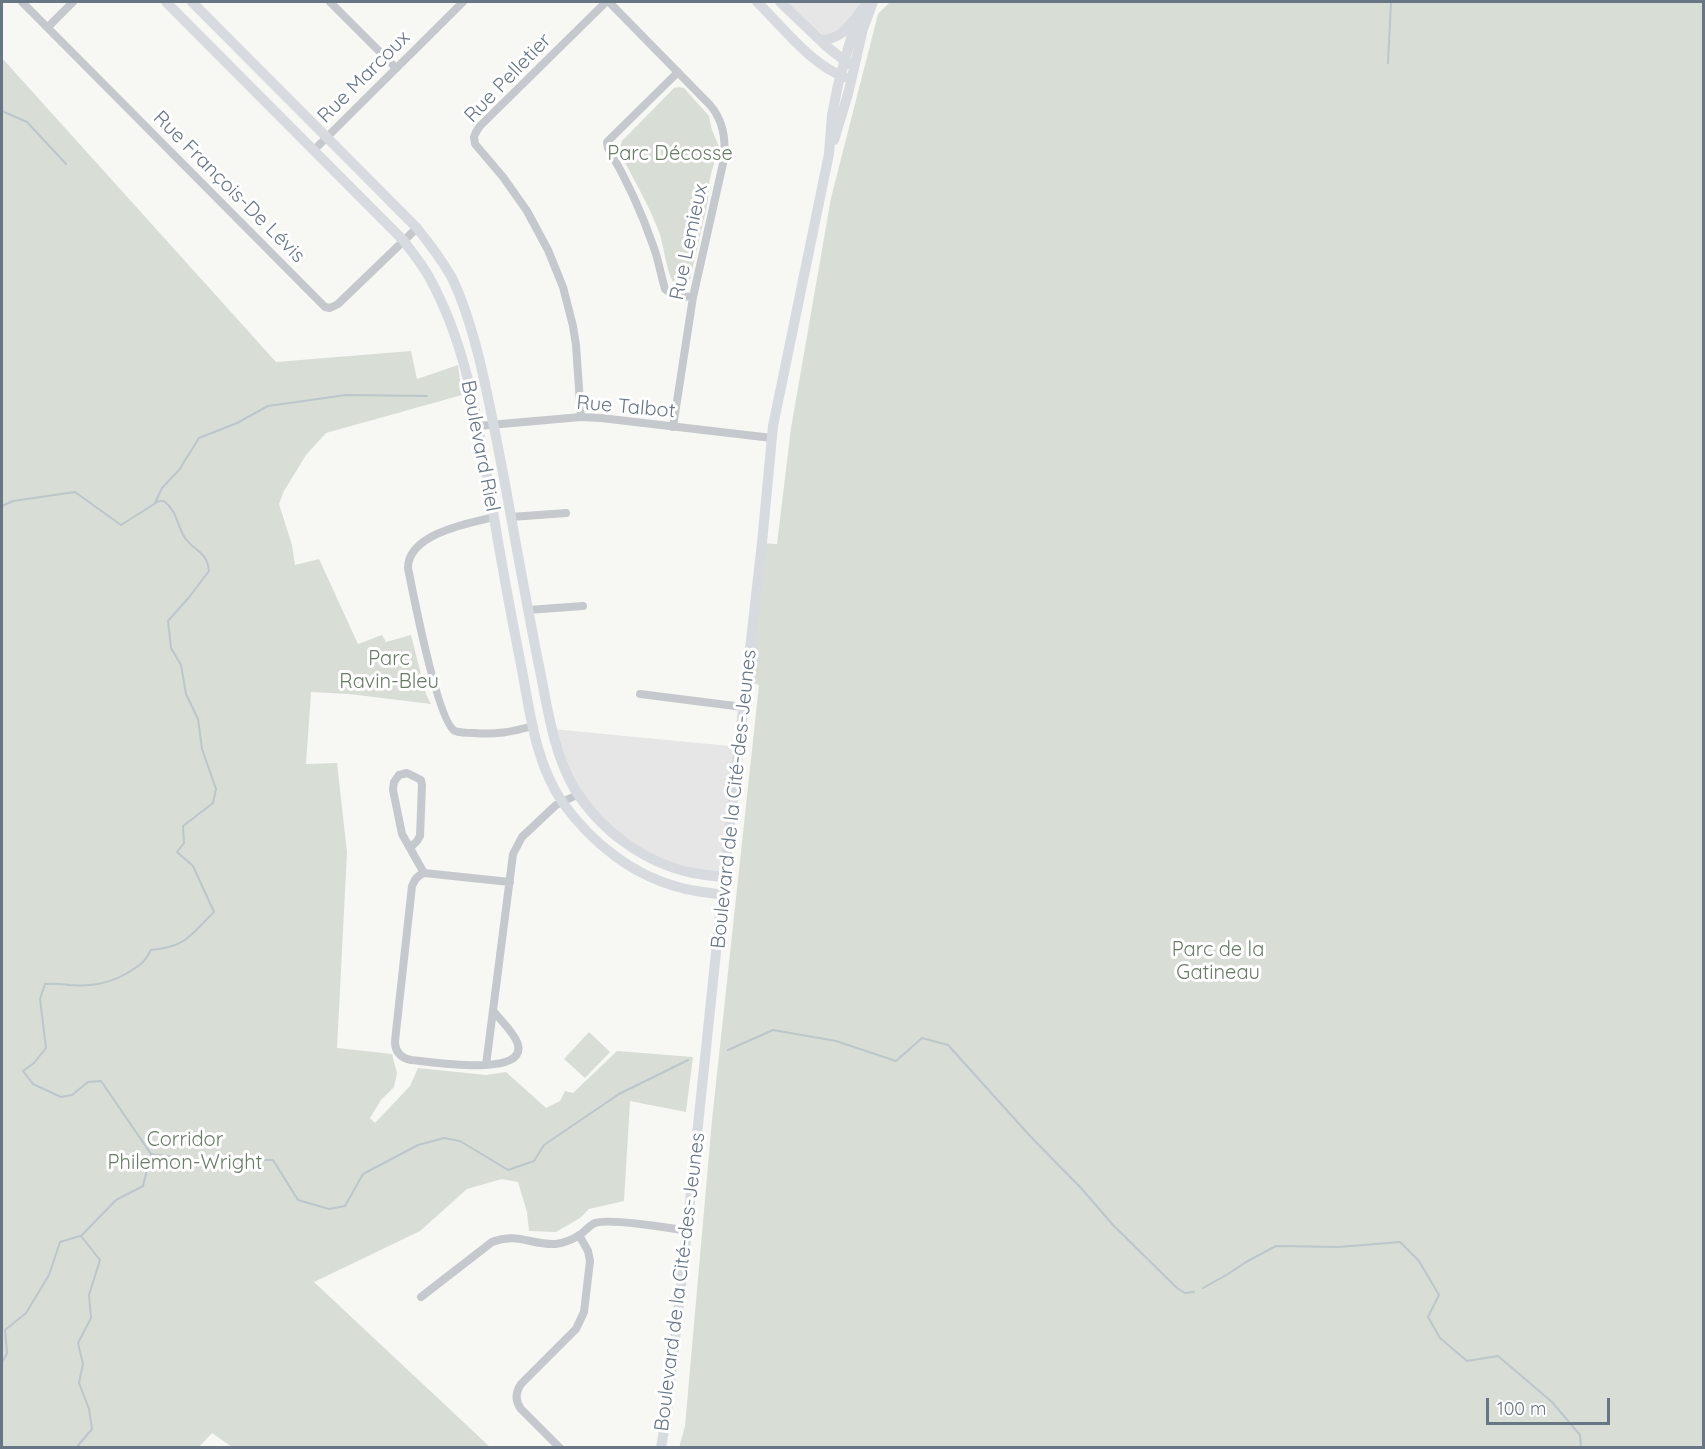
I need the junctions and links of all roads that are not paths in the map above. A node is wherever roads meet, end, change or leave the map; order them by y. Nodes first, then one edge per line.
1 (22, 2) edge
2 (73, 2) edge
3 (166, 2) edge
4 (192, 2) edge
5 (330, 2) edge
6 (463, 2) edge
7 (608, 2) edge
8 (757, 2) edge
9 (780, 2) edge
10 (868, 2) edge
11 (873, 2) edge
12 (857, 16) junction
13 (48, 27) junction
14 (820, 40) junction
15 (844, 61) junction
16 (855, 67) junction
17 (396, 68) junction
18 (678, 72) junction
19 (846, 78) junction
20 (327, 137) junction
21 (314, 150) junction
22 (417, 228) junction
23 (403, 240) junction
24 (693, 297) junction
25 (581, 417) junction
26 (494, 424) junction
27 (478, 426) junction
28 (673, 427) junction
29 (772, 438) junction
30 (566, 513) dead end
31 (494, 517) junction
32 (511, 517) junction
33 (583, 606) dead end
34 (528, 610) junction
35 (640, 694) dead end
36 (743, 707) junction
37 (533, 726) junction
38 (579, 794) junction
39 (562, 802) junction
40 (411, 847) junction
41 (424, 873) junction
42 (725, 877) junction
43 (510, 882) junction
44 (722, 895) junction
45 (493, 1011) junction
46 (486, 1065) junction
47 (687, 1231) junction
48 (579, 1235) junction
49 (421, 1297) dead end
50 (560, 1448) edge
51 (661, 1448) edge

1 - 13 street, Rue François-De Lévis
2 - 13 street
3 - 21 street, Boulevard Riel
4 - 20 street, Boulevard Riel
5 - 17 street
6 - 17 street, Rue Marcoux
7 - 18 street, Rue Lemieux
7 - 25 street, Rue Pelletier
8 - 19 street
9 - 14 street
10 - 12 street, Boulevard de la Cité-des-Jeunes
11 - 16 street, Boulevard de la Cité-des-Jeunes
12 - 14 street
12 - 15 street, Boulevard de la Cité-des-Jeunes
13 - 23 street, Rue François-De Lévis
14 - 15 street
15 - 16 street
15 - 19 street, Boulevard de la Cité-des-Jeunes
16 - 19 street, Boulevard de la Cité-des-Jeunes
17 - 20 street, Rue Marcoux
18 - 24 street, Rue Lemieux
18 - 24 street
19 - 29 street, Boulevard de la Cité-des-Jeunes
20 - 21 street, Rue Marcoux
20 - 22 street, Boulevard Riel
21 - 23 street, Boulevard Riel
22 - 23 street, Rue François-De Lévis
22 - 26 street, Boulevard Riel
23 - 27 street, Boulevard Riel
24 - 28 street, Rue Lemieux
25 - 26 street, Rue Talbot
25 - 28 street, Rue Talbot
26 - 27 street, Rue Talbot
26 - 32 street, Boulevard Riel
27 - 31 street, Boulevard Riel
28 - 29 street, Rue Talbot
29 - 36 street, Boulevard de la Cité-des-Jeunes
30 - 32 street
31 - 37 street, Boulevard Riel
31 - 37 street
32 - 34 street, Boulevard Riel
33 - 34 street
34 - 38 street, Boulevard Riel
35 - 36 street
36 - 42 street, Boulevard de la Cité-des-Jeunes
37 - 39 street, Boulevard Riel
38 - 39 street
38 - 42 street, Boulevard Riel
39 - 43 street
39 - 44 street, Boulevard Riel
40 - 40 street
40 - 41 street
41 - 43 street
41 - 46 street
42 - 44 street, Boulevard de la Cité-des-Jeunes
43 - 45 street
44 - 47 street, Boulevard de la Cité-des-Jeunes
45 - 46 street
45 - 46 street
47 - 48 street
47 - 51 street, Boulevard de la Cité-des-Jeunes
48 - 49 street
48 - 50 street

